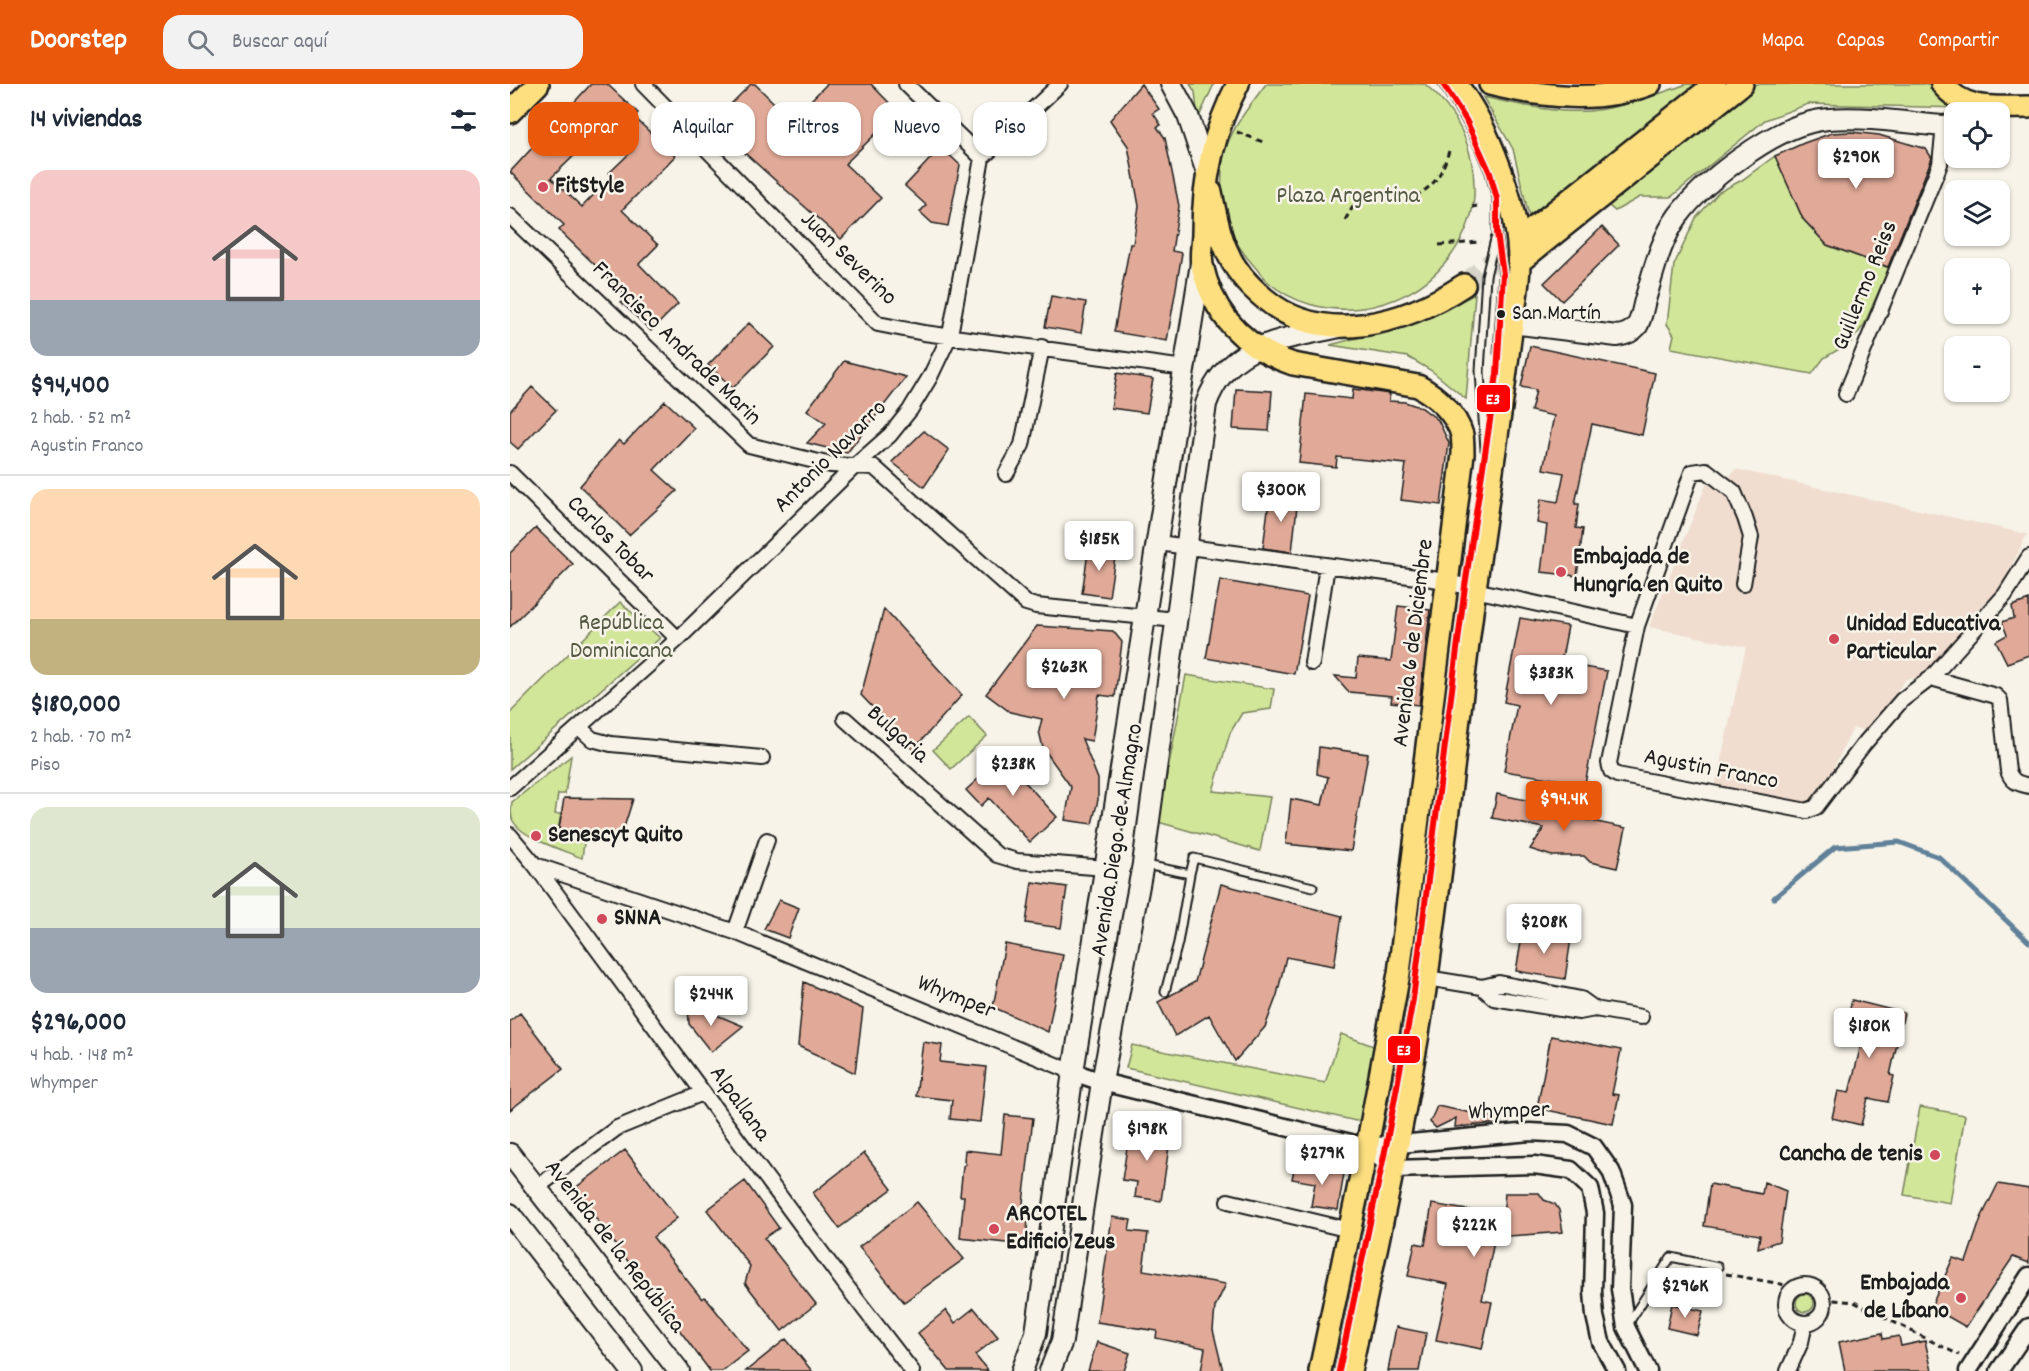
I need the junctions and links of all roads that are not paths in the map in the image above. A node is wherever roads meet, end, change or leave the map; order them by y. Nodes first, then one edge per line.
1 (537, 84) edge
2 (643, 84) edge
3 (906, 84) edge
4 (1060, 84) edge
5 (1171, 84) edge
6 (1238, 84) edge
7 (1443, 84) edge
8 (1456, 84) edge
9 (1490, 84) edge
10 (1650, 84) edge
11 (1715, 84) edge
12 (1742, 84) edge
13 (1942, 84) edge
14 (2029, 107) edge
15 (510, 112) edge
16 (2010, 114) edge
17 (1944, 125) edge
18 (1944, 147) edge
19 (982, 158) junction
20 (1207, 173) junction
21 (510, 216) edge
22 (1529, 232) tunnel mouth
23 (1497, 233) junction
24 (1519, 262) junction
25 (1201, 263) junction
26 (1464, 285) tunnel mouth
27 (1511, 323) junction
28 (1339, 327) junction
29 (950, 335) junction
30 (1042, 347) junction
31 (1257, 347) junction
32 (1185, 368) junction
33 (1846, 394) dead end
34 (1485, 450) junction
35 (855, 466) junction
36 (510, 473) edge
37 (1006, 474) dead end
38 (1158, 543) junction
39 (1186, 547) junction
40 (2029, 557) edge
41 (1327, 566) junction
42 (1743, 584) dead end
43 (1462, 586) junction
44 (1145, 616) junction
45 (1176, 620) junction
46 (1637, 626) junction
47 (678, 639) junction
48 (1312, 663) dead end
49 (1931, 678) junction
50 (845, 719) dead end
51 (579, 727) junction
52 (762, 758) dead end
53 (2029, 786) edge
54 (510, 788) edge
55 (510, 835) edge
56 (767, 840) dead end
57 (1143, 864) junction
58 (535, 865) junction
59 (1106, 868) junction
60 (1190, 874) junction
61 (1313, 887) dead end
62 (735, 932) junction
63 (1427, 978) junction
64 (1165, 992) dead end
65 (1641, 1017) dead end
66 (1073, 1072) junction
67 (1102, 1082) junction
68 (703, 1093) junction
69 (1385, 1153) junction
70 (510, 1154) edge
71 (536, 1188) junction
72 (1228, 1201) dead end
73 (512, 1222) edge
74 (1350, 1230) junction
75 (1718, 1267) road end
76 (2029, 1276) edge
77 (1805, 1323) junction
78 (1626, 1326) junction
79 (2029, 1327) edge
80 (632, 1371) edge
81 (679, 1371) edge
82 (912, 1371) edge
83 (1022, 1371) edge
84 (1050, 1371) edge
85 (1320, 1371) edge
86 (1339, 1371) edge
87 (1350, 1371) edge
88 (1617, 1371) edge
89 (1648, 1371) edge
90 (1788, 1371) edge
91 (1968, 1371) edge
92 (1999, 1371) edge

1 - 15 main road
2 - 29 street, Juan Severino
3 - 19 street
4 - 19 street
5 - 20 main road
6 - 20 main road, Avenida 6 de Diciembre
7 - 23 lane
8 - 24 main road, Avenida 6 de Diciembre
9 - 10 main road
11 - 22 main road
12 - 24 main road
13 - 14 main road
14 - 16 main road
17 - 27 main road
18 - 33 street, Guillermo Reiss
19 - 29 street, Antonio Navarro
20 - 25 main road, Avenida 6 de Diciembre
20 - 28 main road
21 - 35 street, Francisco Andrade Marin
23 - 34 lane
23 - 34 lane
24 - 27 main road, Avenida 6 de Diciembre
25 - 31 main road, Avenida 6 de Diciembre
25 - 32 main road, Avenida Diego de Almagro
26 - 28 main road
27 - 43 main road, Avenida 6 de Diciembre
28 - 31 main road, Avenida Diego de Almagro
29 - 30 street, Juan Severino
29 - 35 street, Antonio Navarro
30 - 32 street, Juan Severino
30 - 37 street
31 - 39 main road, Avenida Diego de Almagro
31 - 43 main road, Avenida 6 de Diciembre
32 - 38 main road, Avenida Diego de Almagro
34 - 43 lane
35 - 44 street, Francisco Andrade Marin
35 - 47 street, Antonio Navarro
36 - 47 street, Carlos Tobar
38 - 39 street
38 - 44 main road, Avenida Diego de Almagro
39 - 41 street
39 - 45 main road, Avenida Diego de Almagro
40 - 49 street
41 - 43 street
41 - 48 street
42 - 46 street
43 - 46 street
43 - 63 main road, Avenida 6 de Diciembre
43 - 69 main road, Avenida 6 de Diciembre
44 - 45 street, Francisco Andrade Marin
44 - 59 main road, Avenida Diego de Almagro
45 - 57 main road, Avenida Diego de Almagro
46 - 49 street, Agustin Franco
47 - 51 street, Antonio Navarro
49 - 53 street
50 - 59 street, Bulgaria
51 - 52 street
51 - 54 street, Antonio Navarro
55 - 58 street, Alpallana
56 - 62 street
57 - 60 lane
57 - 67 main road, Avenida Diego de Almagro
58 - 62 street, Whymper
58 - 68 street, Alpallana
59 - 66 main road, Avenida Diego de Almagro
60 - 61 lane
60 - 64 lane
62 - 66 street, Whymper
63 - 65 street
63 - 69 main road, Avenida 6 de Diciembre
66 - 67 street, Whymper
66 - 83 main road, Avenida Diego de Almagro
67 - 69 street, Whymper
67 - 84 main road, Avenida Diego de Almagro
68 - 71 street
68 - 82 street, Alpallana
69 - 74 main road, Avenida 6 de Diciembre
69 - 78 street, Whymper
69 - 86 lane
69 - 87 main road, Avenida 6 de Diciembre
69 - 88 street, Whymper
70 - 71 main road, Avenida de la República
71 - 81 main road, Avenida de la República
72 - 74 street
73 - 80 main road
74 - 85 main road, Avenida 6 de Diciembre
75 - 78 lane
76 - 91 street
77 - 77 street
77 - 90 street
78 - 89 street, Whymper
79 - 92 street

